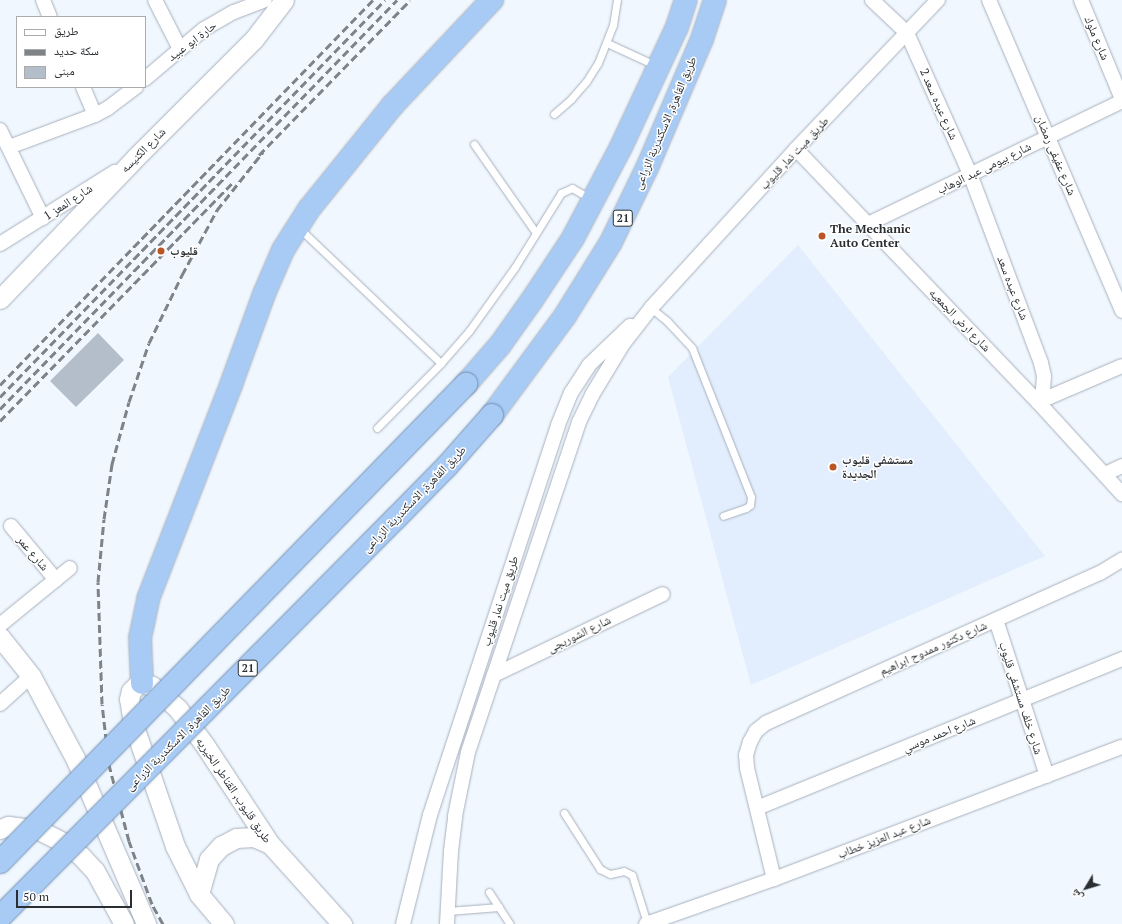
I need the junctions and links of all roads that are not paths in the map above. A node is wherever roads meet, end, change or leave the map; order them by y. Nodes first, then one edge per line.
1 (42, 0) edge
2 (155, 0) edge
3 (492, 0) edge
4 (617, 0) edge
5 (686, 0) edge
6 (715, 0) edge
7 (872, 0) edge
8 (938, 0) edge
9 (989, 0) edge
10 (1080, 0) edge
11 (272, 4) edge
12 (50, 16) edge
13 (907, 33) junction
14 (607, 43) junction
15 (180, 49) junction
16 (657, 66) junction
17 (146, 78) edge
18 (82, 88) edge
19 (135, 88) edge
20 (1122, 100) edge
21 (554, 114) dead end
22 (95, 115) junction
23 (0, 130) edge
24 (1048, 137) junction
25 (474, 144) dead end
26 (9, 147) junction
27 (796, 150) junction
28 (135, 158) junction
29 (970, 174) junction
30 (593, 200) junction
31 (43, 218) junction
32 (868, 224) junction
33 (297, 226) junction
34 (536, 233) junction
35 (0, 244) edge
36 (0, 299) edge
37 (651, 308) junction
38 (1122, 311) edge
39 (441, 363) junction
40 (1122, 366) edge
41 (1038, 402) junction
42 (376, 428) dead end
43 (1122, 466) edge
44 (1105, 474) junction
45 (1122, 494) edge
46 (723, 516) dead end
47 (11, 526) dead end
48 (1122, 560) edge
49 (70, 568) dead end
50 (56, 580) junction
51 (664, 594) dead end
52 (996, 620) junction
53 (1, 638) edge
54 (1122, 659) edge
55 (494, 675) junction
56 (31, 676) junction
57 (142, 683) junction
58 (1022, 700) junction
59 (0, 704) edge
60 (1122, 747) edge
61 (1047, 776) junction
62 (757, 808) junction
63 (564, 813) dead end
64 (0, 828) edge
65 (270, 844) junction
66 (0, 862) edge
67 (774, 879) junction
68 (489, 892) dead end
69 (199, 894) junction
70 (499, 907) junction
71 (0, 917) edge
72 (448, 917) edge
73 (124, 924) edge
74 (146, 924) edge
75 (224, 924) edge
76 (342, 924) edge
77 (403, 924) edge
78 (510, 924) edge
79 (646, 924) edge

1 - 12 street
2 - 15 street
3 - 33 highway
4 - 14 lane
5 - 16 highway
6 - 71 highway, طريق القاهرة, الاسكندرية الزراعى / 21, bridge
7 - 13 street
8 - 13 street, طريق ميت نما, قليوب
9 - 24 street, شارع عفيفى رمضان
10 - 20 street, شارع ملوك
11 - 15 street, حارة ابو عبيد
11 - 28 main road, شارع الكنيسه
13 - 27 street, طريق ميت نما, قليوب
13 - 29 street, شارع عبده سعد 2
14 - 16 lane
14 - 21 lane
15 - 17 street, حارة ابو عبيد
16 - 30 highway
18 - 22 street
19 - 22 street
20 - 24 street, شارع بيومى عبد الوهاب
22 - 26 street
23 - 26 street
24 - 29 street, شارع بيومى عبد الوهاب
24 - 38 street, شارع عفيفى رمضان
25 - 34 lane
26 - 31 street
27 - 32 street, شارع ارض الجمعيه
27 - 37 street, طريق ميت نما, قليوب
28 - 31 street, شارع المعز 1
28 - 36 main road, شارع الكنيسه
29 - 32 street, شارع بيومى عبد الوهاب
29 - 41 street, شارع عبده سعد
30 - 34 lane
30 - 66 highway, bridge
31 - 35 street, شارع المعز 1
32 - 41 street, شارع ارض الجمعيه
33 - 39 lane
33 - 57 highway
34 - 39 lane
37 - 46 lane
37 - 55 street, طريق ميت نما, قليوب
37 - 77 street, طريق ميت نما, قليوب
39 - 42 lane
40 - 41 street
41 - 44 street, شارع ارض الجمعيه
43 - 44 street
44 - 45 street, شارع ارض الجمعيه
47 - 50 street, شارع عمر
48 - 52 street, شارع دكتور ممدوح ابراهيم
49 - 50 street
50 - 53 street
51 - 55 street, شارع الشوربجى
52 - 58 street, شارع خلف مستشفى قليوب
52 - 62 street, شارع دكتور ممدوح ابراهيم
53 - 56 main road
54 - 58 street, شارع احمد موسي
55 - 72 street, طريق ميت نما, قليوب
56 - 59 street
56 - 74 main road
57 - 65 main road, طريق قليوب, القناطر الخيريه
57 - 69 main road
58 - 61 street, شارع خلف مستشفى قليوب
58 - 62 street, شارع احمد موسي
60 - 61 street, شارع عبد العزيز خطاب
61 - 67 street, شارع عبد العزيز خطاب
62 - 67 street
63 - 79 lane
64 - 73 main road
65 - 69 main road
65 - 76 main road, طريق قليوب, القناطر الخيريه
67 - 79 street, شارع عبد العزيز خطاب
68 - 70 lane
69 - 75 main road
70 - 72 lane
70 - 78 lane

